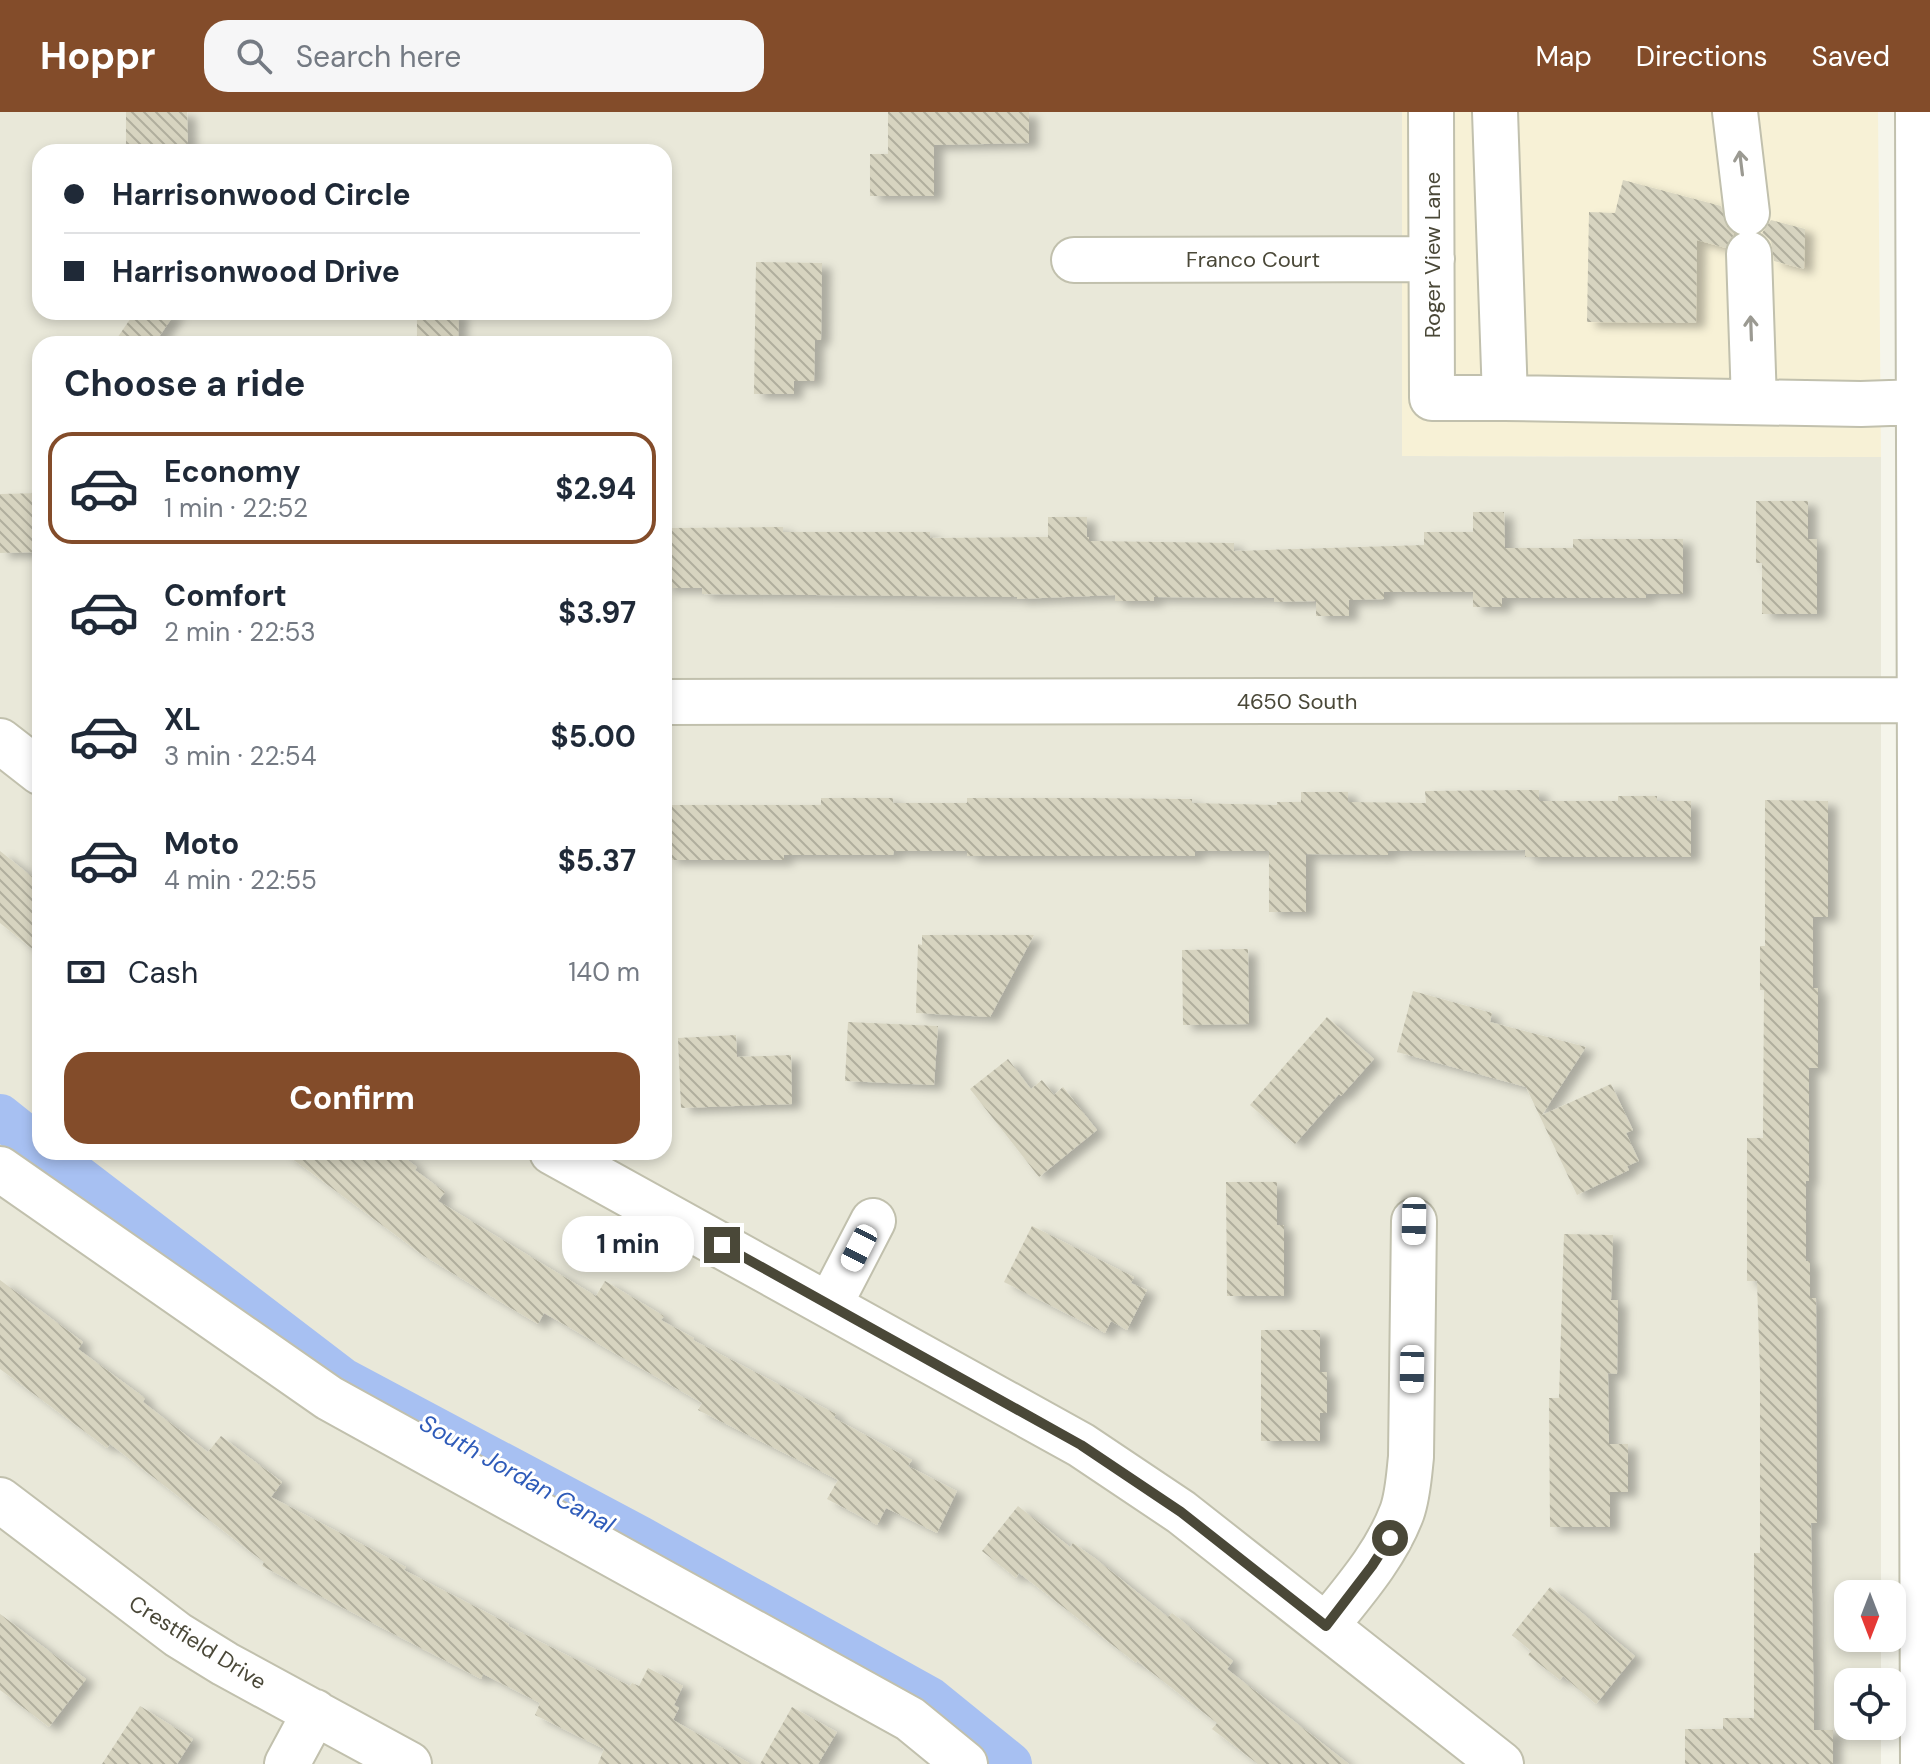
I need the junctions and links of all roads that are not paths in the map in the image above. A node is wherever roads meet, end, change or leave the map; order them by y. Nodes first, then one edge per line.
1 (1431, 112) edge
2 (1495, 112) edge
3 (1735, 112) edge
4 (1922, 135) edge
5 (1432, 259) junction
6 (1074, 260) dead end
7 (1505, 398) junction
8 (1754, 402) junction
9 (1923, 410) edge
10 (1925, 700) edge
11 (672, 702) edge
12 (0, 741) edge
13 (32, 766) edge
14 (567, 1160) edge
15 (0, 1169) edge
16 (873, 1221) dead end
17 (1414, 1221) dead end
18 (830, 1304) junction
19 (0, 1500) edge
20 (1926, 1604) edge
21 (1326, 1626) junction
22 (315, 1712) junction
23 (287, 1764) edge
24 (409, 1764) edge
25 (965, 1764) edge
26 (1501, 1764) edge
27 (1923, 1764) edge

1 - 5 street, Roger View Lane
2 - 7 street
8 -> 3 street
4 - 9 street
5 - 6 street, Franco Court
5 - 7 street, Roger View Lane
7 - 8 street
8 - 9 street
9 - 10 street
10 - 11 street, 4650 South
10 - 20 street
12 - 13 street
14 - 18 street
15 - 25 street
16 - 18 street
17 - 21 street
18 - 21 street
19 - 22 street, Crestfield Drive
20 - 27 street
21 - 26 street
22 - 23 street
22 - 24 street, Crestfield Drive

